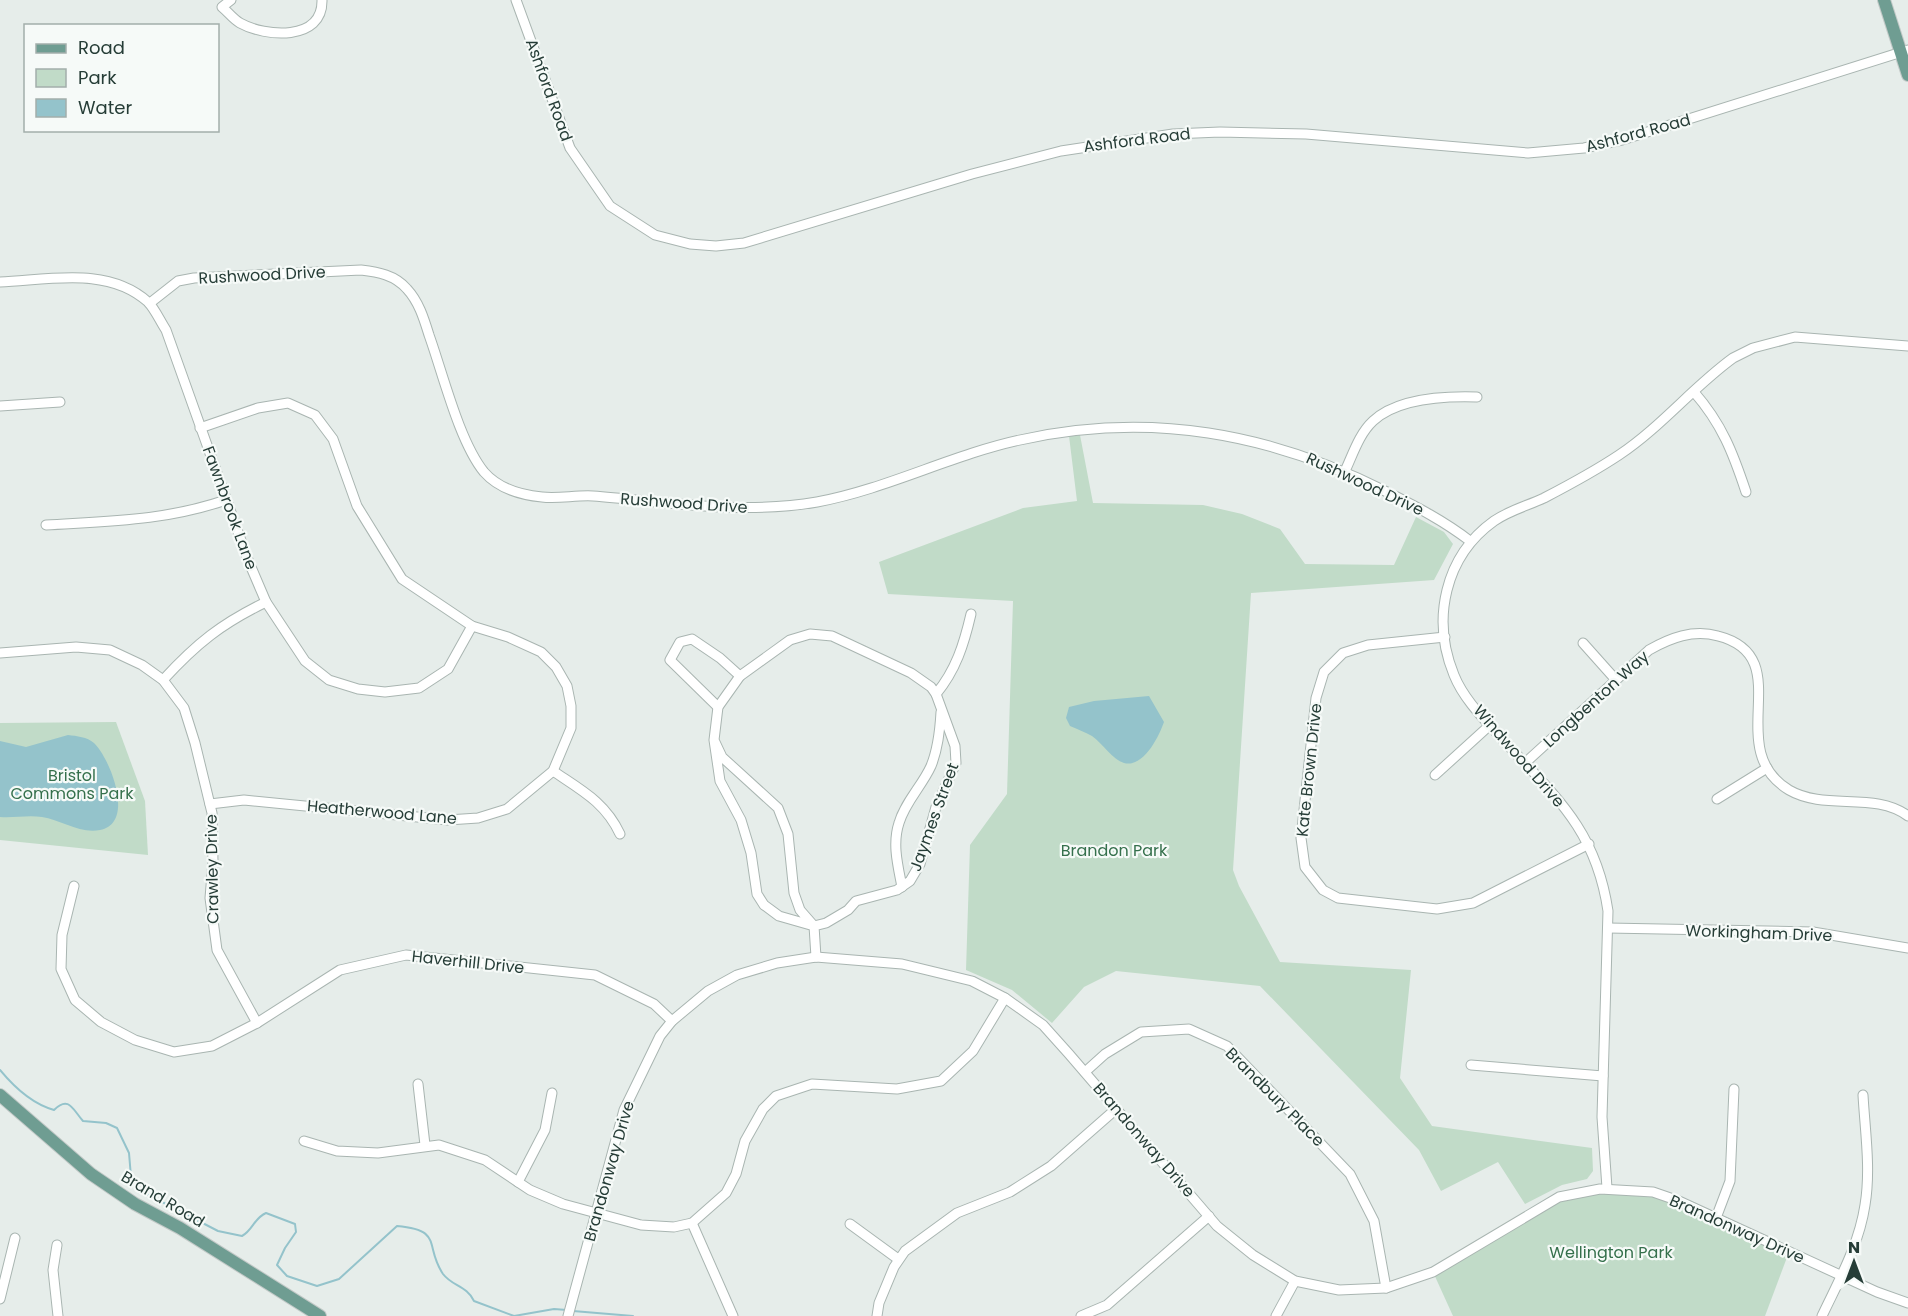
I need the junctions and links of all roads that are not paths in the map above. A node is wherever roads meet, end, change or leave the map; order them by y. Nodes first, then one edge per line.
1 (214, 0) edge
2 (231, 0) edge
3 (322, 0) edge
4 (516, 0) edge
5 (1884, 0) edge
6 (222, 8) junction
7 (1904, 51) edge
8 (1908, 75) edge
9 (0, 282) edge
10 (150, 303) junction
11 (1908, 346) edge
12 (1694, 393) junction
13 (1477, 398) dead end
14 (60, 402) dead end
15 (0, 406) edge
16 (200, 428) junction
17 (1345, 471) junction
18 (1746, 492) dead end
19 (226, 500) junction
20 (46, 525) dead end
21 (1470, 541) junction
22 (266, 602) junction
23 (971, 614) dead end
24 (472, 626) junction
25 (1445, 637) junction
26 (1583, 644) dead end
27 (0, 653) edge
28 (740, 676) junction
29 (163, 680) junction
30 (1616, 680) junction
31 (936, 694) junction
32 (718, 707) junction
33 (941, 708) junction
34 (1490, 725) junction
35 (714, 740) junction
36 (1525, 763) junction
37 (1767, 768) junction
38 (554, 771) junction
39 (1435, 774) dead end
40 (1717, 800) dead end
41 (210, 804) junction
42 (1908, 816) edge
43 (620, 834) dead end
44 (1589, 844) junction
45 (74, 886) dead end
46 (902, 887) junction
47 (814, 926) junction
48 (1608, 928) junction
49 (1908, 948) edge
50 (816, 957) junction
51 (1005, 998) junction
52 (672, 1021) junction
53 (257, 1023) junction
54 (1471, 1065) dead end
55 (1085, 1072) junction
56 (1603, 1076) junction
57 (418, 1084) dead end
58 (1734, 1089) dead end
59 (552, 1093) dead end
60 (0, 1095) edge
61 (1863, 1095) dead end
62 (1116, 1109) junction
63 (304, 1141) dead end
64 (425, 1145) junction
65 (518, 1182) junction
66 (1607, 1188) junction
67 (596, 1214) junction
68 (1209, 1216) junction
69 (1716, 1218) junction
70 (692, 1223) junction
71 (850, 1224) dead end
72 (15, 1238) dead end
73 (57, 1245) dead end
74 (898, 1259) junction
75 (1842, 1276) junction
76 (1295, 1281) junction
77 (1386, 1288) junction
78 (0, 1299) edge
79 (1908, 1303) edge
80 (58, 1316) edge
81 (320, 1316) edge
82 (568, 1316) edge
83 (733, 1316) edge
84 (878, 1316) edge
85 (1081, 1316) edge
86 (1276, 1316) edge
87 (1822, 1316) edge

1 - 6 street
2 - 6 street
3 - 6 street
4 - 7 street, Ashford Road
5 - 7 main road
7 - 8 main road
9 - 10 street, Fawnbrook Lane
10 - 16 street, Fawnbrook Lane
10 - 17 street, Rushwood Drive
11 - 12 street, Windwood Drive
12 - 18 street
12 - 21 street, Windwood Drive
13 - 17 street
14 - 15 street
16 - 19 street, Fawnbrook Lane
16 - 24 street, Heatherwood Lane
17 - 21 street, Rushwood Drive
19 - 20 street
19 - 22 street, Fawnbrook Lane
21 - 25 street, Windwood Drive
22 - 24 street, Fawnbrook Lane
22 - 29 street
23 - 31 street
24 - 38 street, Heatherwood Lane
25 - 34 street, Windwood Drive
25 - 44 street, Kate Brown Drive
26 - 30 street
27 - 29 street, Crawley Drive
28 - 31 street, Jaymes Street
28 - 32 street, Jaymes Street
28 - 32 street
29 - 41 street, Crawley Drive
30 - 36 street, Longbenton Way
30 - 37 street, Longbenton Way
31 - 33 street, Jaymes Street
32 - 35 street
33 - 46 street, Jaymes Street
33 - 46 street, Jaymes Street
34 - 36 street, Windwood Drive
34 - 39 street
35 - 47 street
35 - 47 street
36 - 44 street, Windwood Drive
37 - 40 street
37 - 42 street, Longbenton Way
38 - 41 street, Heatherwood Lane
38 - 43 street
41 - 53 street, Crawley Drive
44 - 48 street, Windwood Drive
45 - 53 street, Haverhill Drive
46 - 47 street, Jaymes Street
47 - 50 street
48 - 49 street, Workingham Drive
48 - 56 street, Windwood Drive
50 - 51 street, Brandonway Drive
50 - 52 street, Brandonway Drive
51 - 55 street, Brandonway Drive
51 - 70 street
52 - 53 street, Haverhill Drive
52 - 67 street, Brandonway Drive
54 - 56 street
55 - 62 street, Brandonway Drive
55 - 77 street, Brandbury Place
56 - 66 street, Windwood Drive
57 - 64 street
58 - 69 street
59 - 65 street
60 - 81 main road, Brand Road
61 - 75 street
62 - 68 street, Brandonway Drive
62 - 74 street
63 - 64 street
64 - 65 street
65 - 67 street
66 - 69 street, Brandonway Drive
66 - 77 street, Brandonway Drive
67 - 70 street
67 - 82 street, Brandonway Drive
68 - 76 street, Brandonway Drive
68 - 85 street
69 - 75 street, Brandonway Drive
70 - 83 street
71 - 74 street
72 - 78 street
73 - 80 street
74 - 84 street
75 - 79 street, Brandonway Drive
75 - 87 street
76 - 77 street, Brandonway Drive
76 - 86 street

